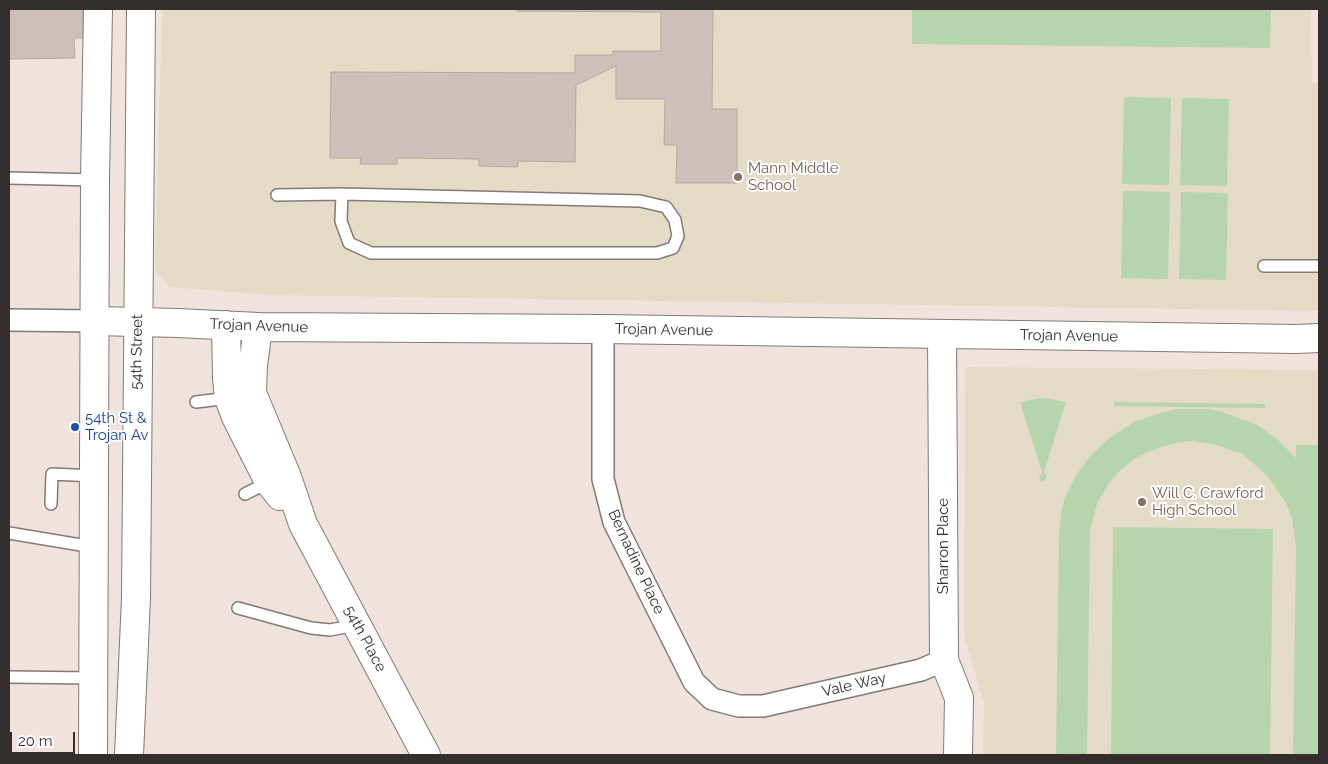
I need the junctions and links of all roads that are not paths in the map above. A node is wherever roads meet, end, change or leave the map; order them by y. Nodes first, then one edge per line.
1 (98, 9) edge
2 (141, 9) edge
3 (9, 178) edge
4 (94, 180) junction
5 (342, 194) junction
6 (277, 195) dead end
7 (1264, 266) dead end
8 (1319, 266) edge
9 (9, 320) edge
10 (94, 321) junction
11 (138, 322) junction
12 (226, 325) junction
13 (258, 327) junction
14 (603, 329) junction
15 (942, 334) junction
16 (1319, 338) edge
17 (229, 398) junction
18 (196, 402) dead end
19 (94, 476) junction
20 (269, 482) junction
21 (244, 494) dead end
22 (52, 504) dead end
23 (303, 524) junction
24 (9, 533) edge
25 (93, 547) junction
26 (238, 608) dead end
27 (357, 624) junction
28 (944, 660) junction
29 (9, 677) edge
30 (93, 678) junction
31 (763, 706) joint
32 (93, 755) edge
33 (129, 755) edge
34 (426, 755) edge
35 (958, 755) edge

1 - 4 street
2 - 11 street, 54th Street
3 - 4 lane
4 - 10 street
5 - 5 lane
5 - 6 lane
7 - 8 lane
9 - 10 street, Trojan Avenue
10 - 11 street, Trojan Avenue
10 - 19 street
11 - 12 street, Trojan Avenue
11 - 33 street, 54th Street
12 - 13 street, Trojan Avenue
12 - 17 street, 54th Place
13 - 14 street, Trojan Avenue
13 - 23 street, 54th Place
14 - 15 street, Trojan Avenue
14 - 31 street, Bernadine Place
15 - 16 street, Trojan Avenue
15 - 28 street, Sharron Place
17 - 18 lane
17 - 20 street, 54th Place
19 - 22 lane
19 - 25 street
20 - 21 lane
20 - 23 street, 54th Place
23 - 27 street, 54th Place
24 - 25 lane
25 - 30 street
26 - 27 lane
27 - 34 street, 54th Place
28 - 31 street, Vale Way
28 - 35 street, Sharron Place
29 - 30 lane
30 - 32 street

